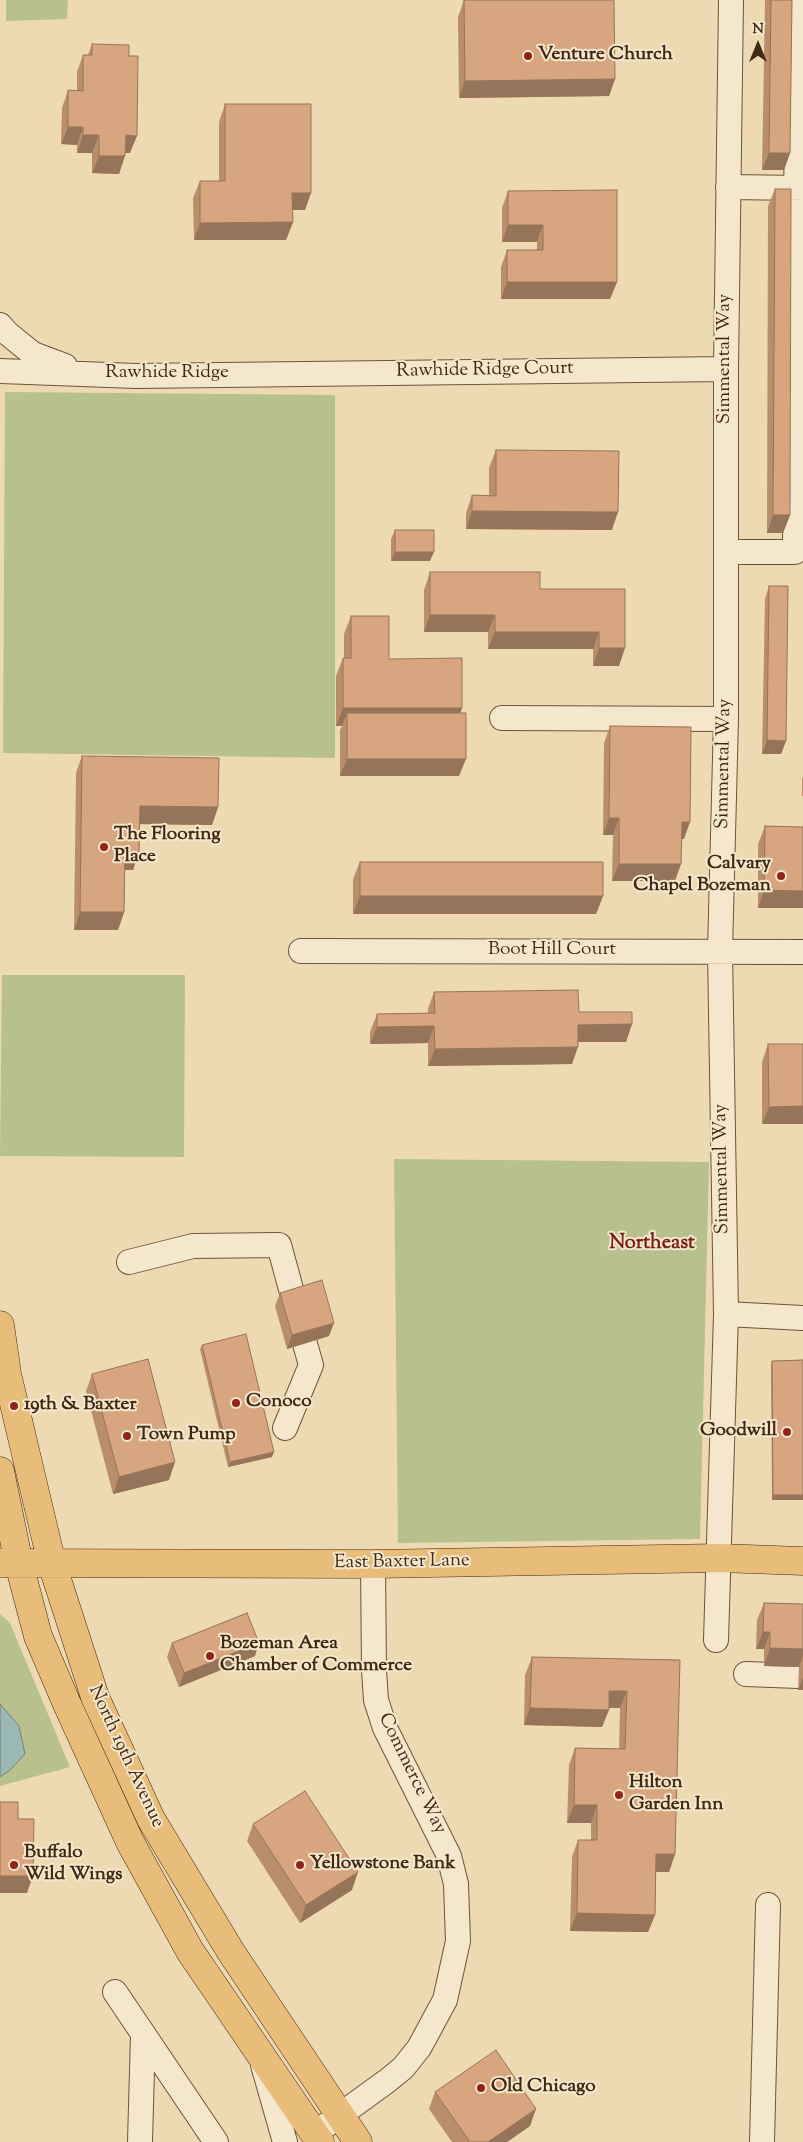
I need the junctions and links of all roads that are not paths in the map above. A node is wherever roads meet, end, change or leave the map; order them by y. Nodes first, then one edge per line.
1 (730, 0) edge
2 (798, 0) edge
3 (728, 188) junction
4 (800, 188) edge
5 (0, 325) edge
6 (726, 369) junction
7 (0, 371) edge
8 (244, 373) joint
9 (91, 374) junction
10 (799, 502) edge
11 (726, 552) junction
12 (502, 718) dead end
13 (726, 719) junction
14 (301, 951) dead end
15 (720, 952) junction
16 (803, 952) edge
17 (129, 1262) dead end
18 (294, 1300) edge
19 (726, 1314) junction
20 (803, 1318) edge
21 (0, 1325) edge
22 (305, 1344) edge
23 (285, 1428) dead end
24 (0, 1471) edge
25 (719, 1558) junction
26 (803, 1561) edge
27 (9, 1564) edge
28 (52, 1564) junction
29 (373, 1564) junction
30 (716, 1640) dead end
31 (746, 1674) dead end
32 (799, 1676) dead end
33 (768, 1905) dead end
34 (115, 1992) dead end
35 (143, 2034) junction
36 (261, 2057) junction
37 (340, 2116) junction
38 (317, 2138) edge
39 (140, 2142) edge
40 (216, 2142) edge
41 (285, 2142) edge
42 (358, 2142) edge
43 (762, 2142) edge

1 - 3 street, Simmental Way
2 - 4 street
3 - 4 street
3 - 6 street, Simmental Way
4 - 10 street
5 - 9 street, Rawhide Ridge
6 - 8 street, Rawhide Ridge Court
6 - 11 street, Simmental Way
7 - 9 street, Rawhide Ridge
8 - 9 street, Rawhide Ridge
10 - 11 street
11 - 13 street, Simmental Way
12 - 13 street
13 - 15 street, Simmental Way
14 - 15 street, Boot Hill Court
15 - 16 street, Boot Hill Court
15 - 19 street, Simmental Way
17 - 18 street
19 - 20 street
19 - 25 street, Simmental Way
21 - 28 main road, North 19th Avenue
22 - 23 street
24 - 27 main road, North 19th Avenue
25 - 26 main road, East Baxter Lane
25 - 29 main road, East Baxter Lane
25 - 30 street, Simmental Way
27 - 28 main road, East Baxter Lane
27 - 36 main road, North 19th Avenue
28 - 29 main road, East Baxter Lane
28 - 37 main road, North 19th Avenue
29 - 37 street, Commerce Way
31 - 32 street
33 - 43 street
34 - 35 street
35 - 39 street
35 - 40 street
36 - 38 main road, North 19th Avenue
36 - 41 street
37 - 38 street, Commerce Way
37 - 42 main road, North 19th Avenue

